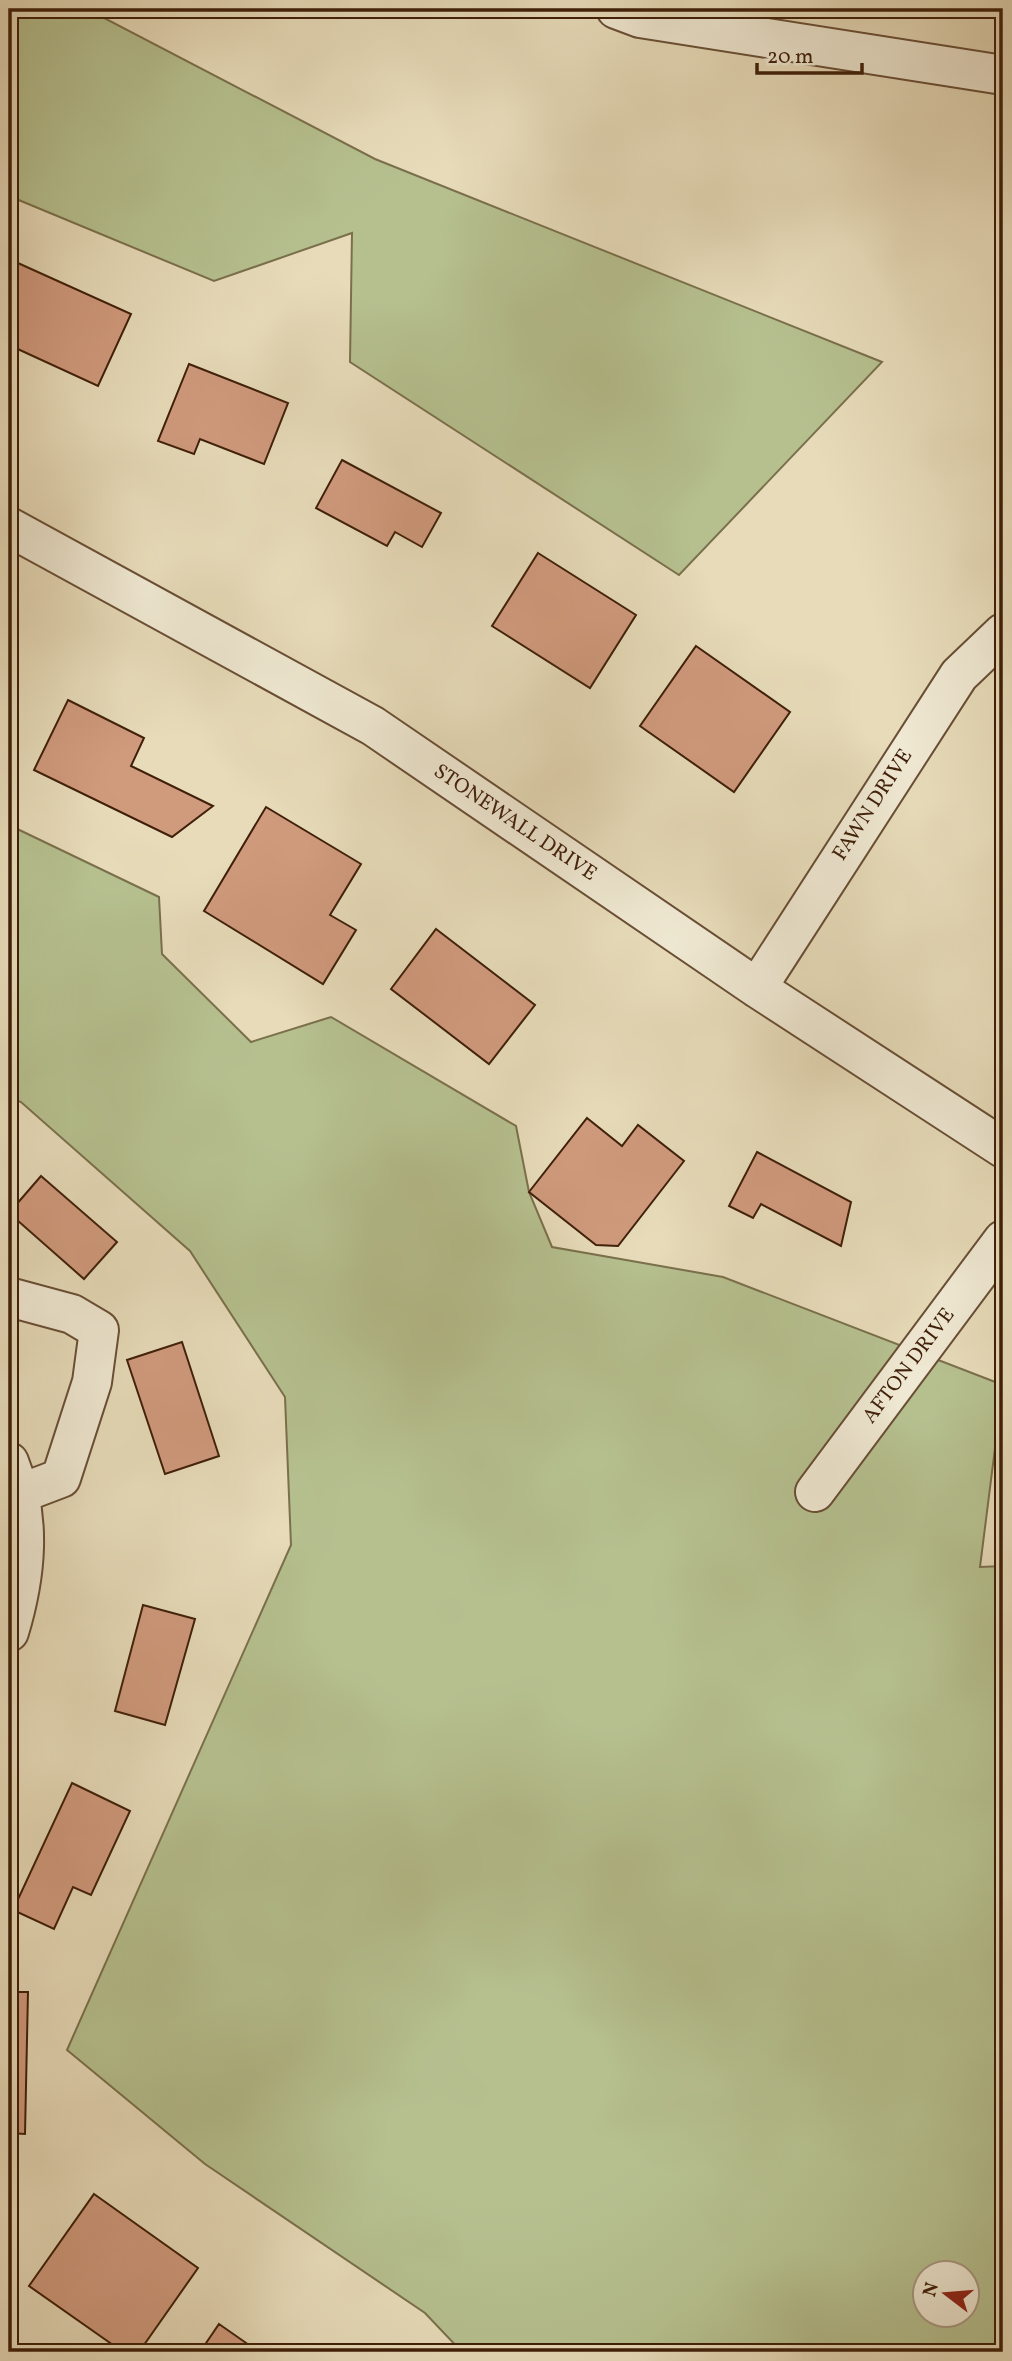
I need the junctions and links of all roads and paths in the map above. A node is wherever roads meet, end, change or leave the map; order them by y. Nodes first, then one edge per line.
1 (615, 9) edge
2 (1003, 75) edge
3 (9, 527) edge
4 (1003, 633) edge
5 (757, 988) junction
6 (1003, 1148) edge
7 (1003, 1240) edge
8 (9, 1297) edge
9 (14, 1478) edge
10 (815, 1492) dead end
11 (9, 1632) edge

1 - 2 street
3 - 5 street, STONEWALL DRIVE
4 - 5 street, FAWN DRIVE
5 - 6 street, STONEWALL DRIVE
7 - 10 street, AFTON DRIVE
8 - 9 street
9 - 11 street

